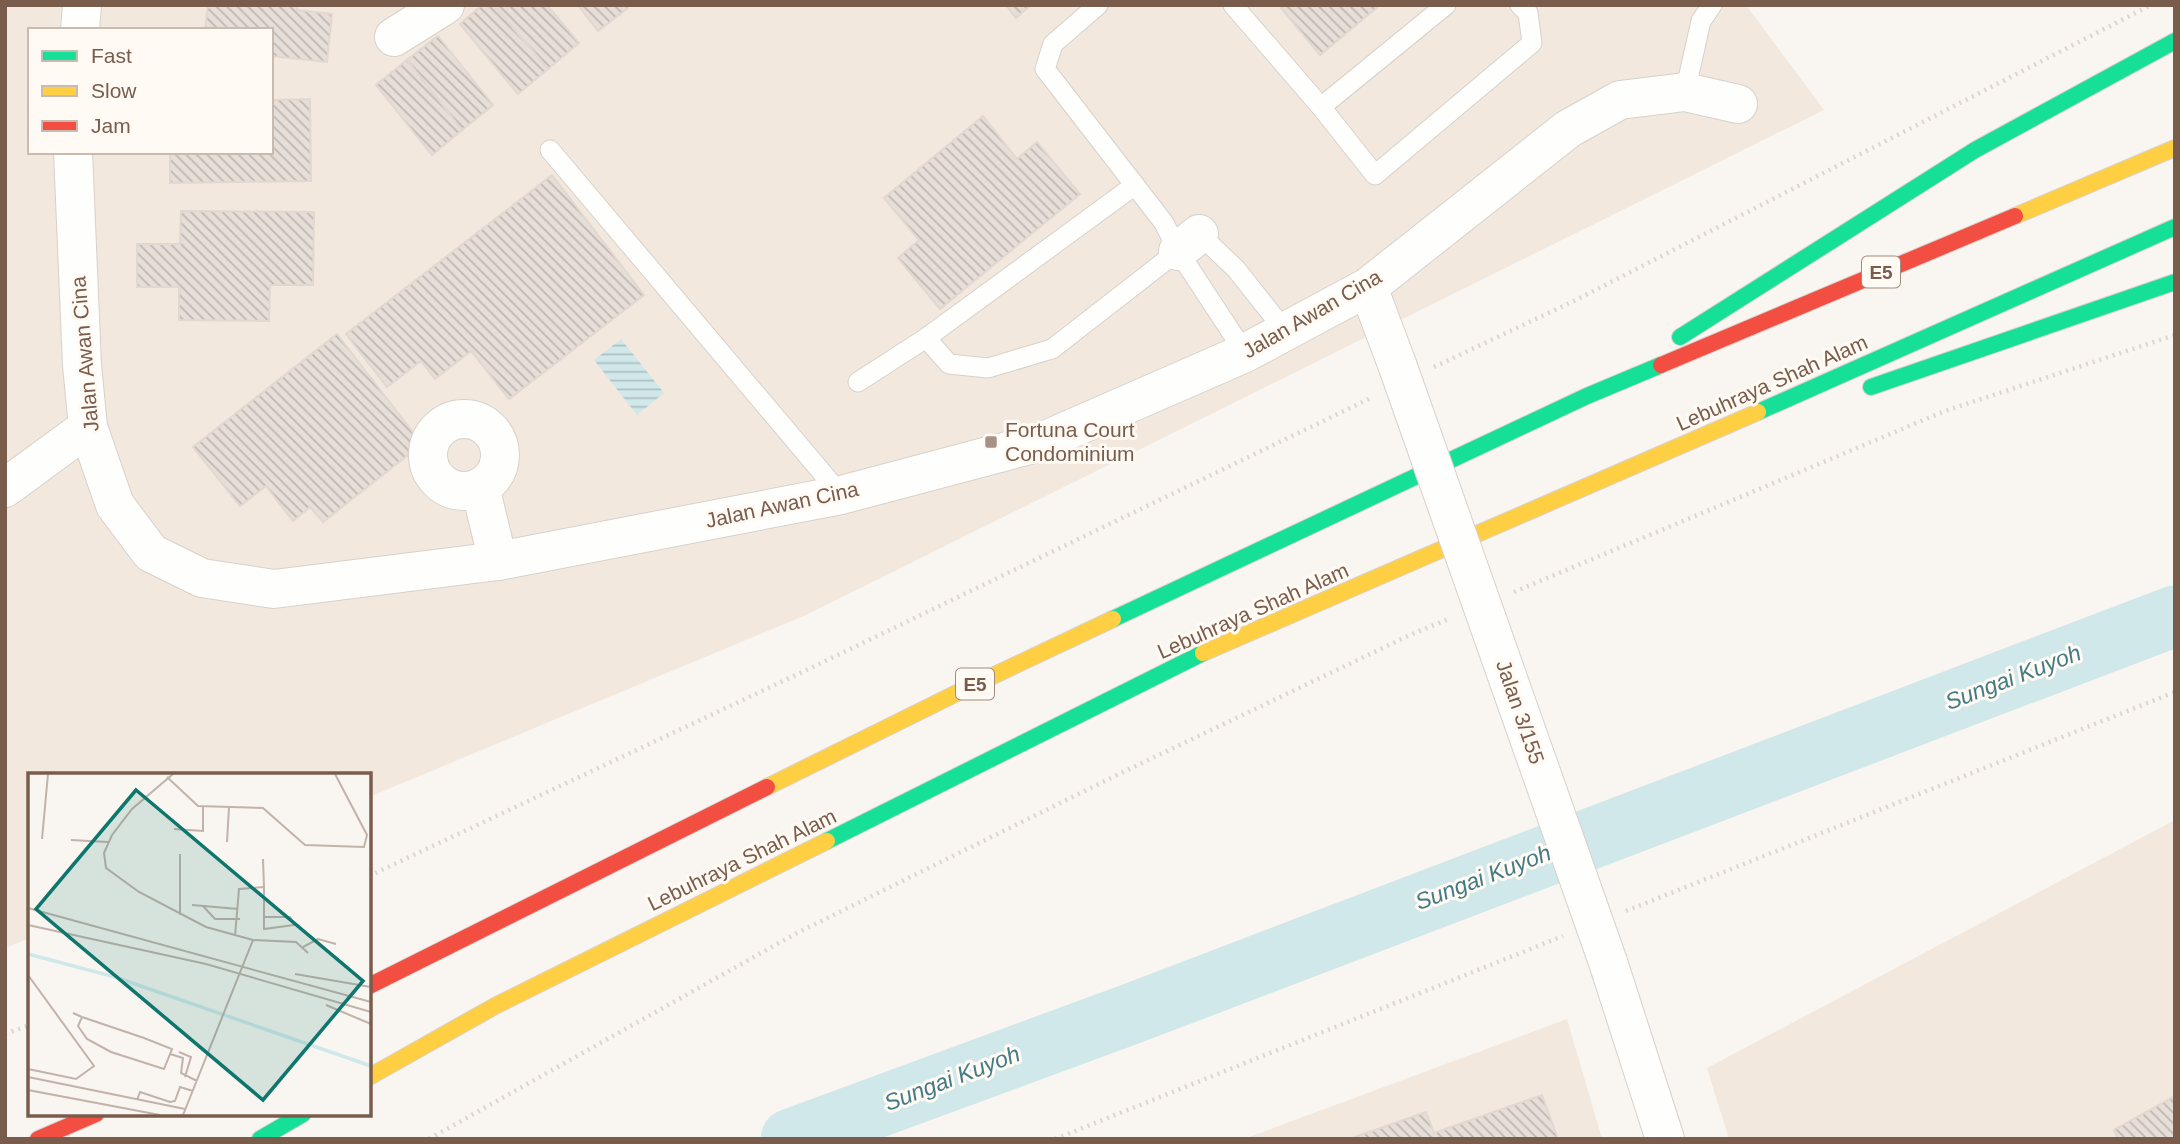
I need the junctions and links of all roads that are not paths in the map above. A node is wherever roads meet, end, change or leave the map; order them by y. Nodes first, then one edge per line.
1 (82, 5) edge
2 (445, 5) edge
3 (1098, 5) edge
4 (1233, 5) edge
5 (1446, 5) edge
6 (1520, 5) edge
7 (1712, 5) edge
8 (79, 28) edge
9 (394, 37) dead end
10 (2175, 41) edge
11 (1685, 92) junction
12 (1738, 104) dead end
13 (1321, 107) junction
14 (2175, 148) edge
15 (550, 150) dead end
16 (73, 154) edge
17 (1135, 185) junction
18 (2175, 227) edge
19 (1180, 236) junction
20 (2175, 282) edge
21 (1368, 287) junction
22 (1285, 331) junction
23 (926, 338) junction
24 (1245, 354) junction
25 (858, 382) dead end
26 (1860, 391) dead end
27 (1587, 396) junction
28 (1794, 414) dead end
29 (88, 428) junction
30 (1624, 472) junction
31 (480, 487) dead end
32 (5, 488) edge
33 (841, 495) junction
34 (498, 561) junction
35 (371, 985) edge
36 (371, 1076) edge
37 (91, 1116) edge
38 (300, 1116) edge
39 (38, 1139) edge
40 (260, 1139) edge
41 (1665, 1139) edge

1 - 8 street
2 - 9 street
3 - 17 lane
4 - 13 lane
5 - 13 lane
6 - 13 lane
7 - 11 lane
10 - 27 highway
11 - 12 street, Jalan Awan Cina
11 - 21 street, Jalan Awan Cina
14 - 27 highway, E5
15 - 33 lane
16 - 29 street, Jalan Awan Cina
17 - 19 lane
17 - 23 lane
18 - 30 highway, Lebuhraya Shah Alam
19 - 22 lane
19 - 23 lane
19 - 24 lane
20 - 26 highway
21 - 22 street, Jalan Awan Cina
21 - 41 street, Jalan 3/155, bridge
22 - 24 street, Jalan Awan Cina
23 - 25 lane
24 - 33 street, Jalan Awan Cina
27 - 35 highway, E5
28 - 30 highway
29 - 32 street
29 - 34 street, Jalan Awan Cina
30 - 36 highway, Lebuhraya Shah Alam
31 - 34 street
33 - 34 street, Jalan Awan Cina
37 - 39 highway
38 - 40 highway

